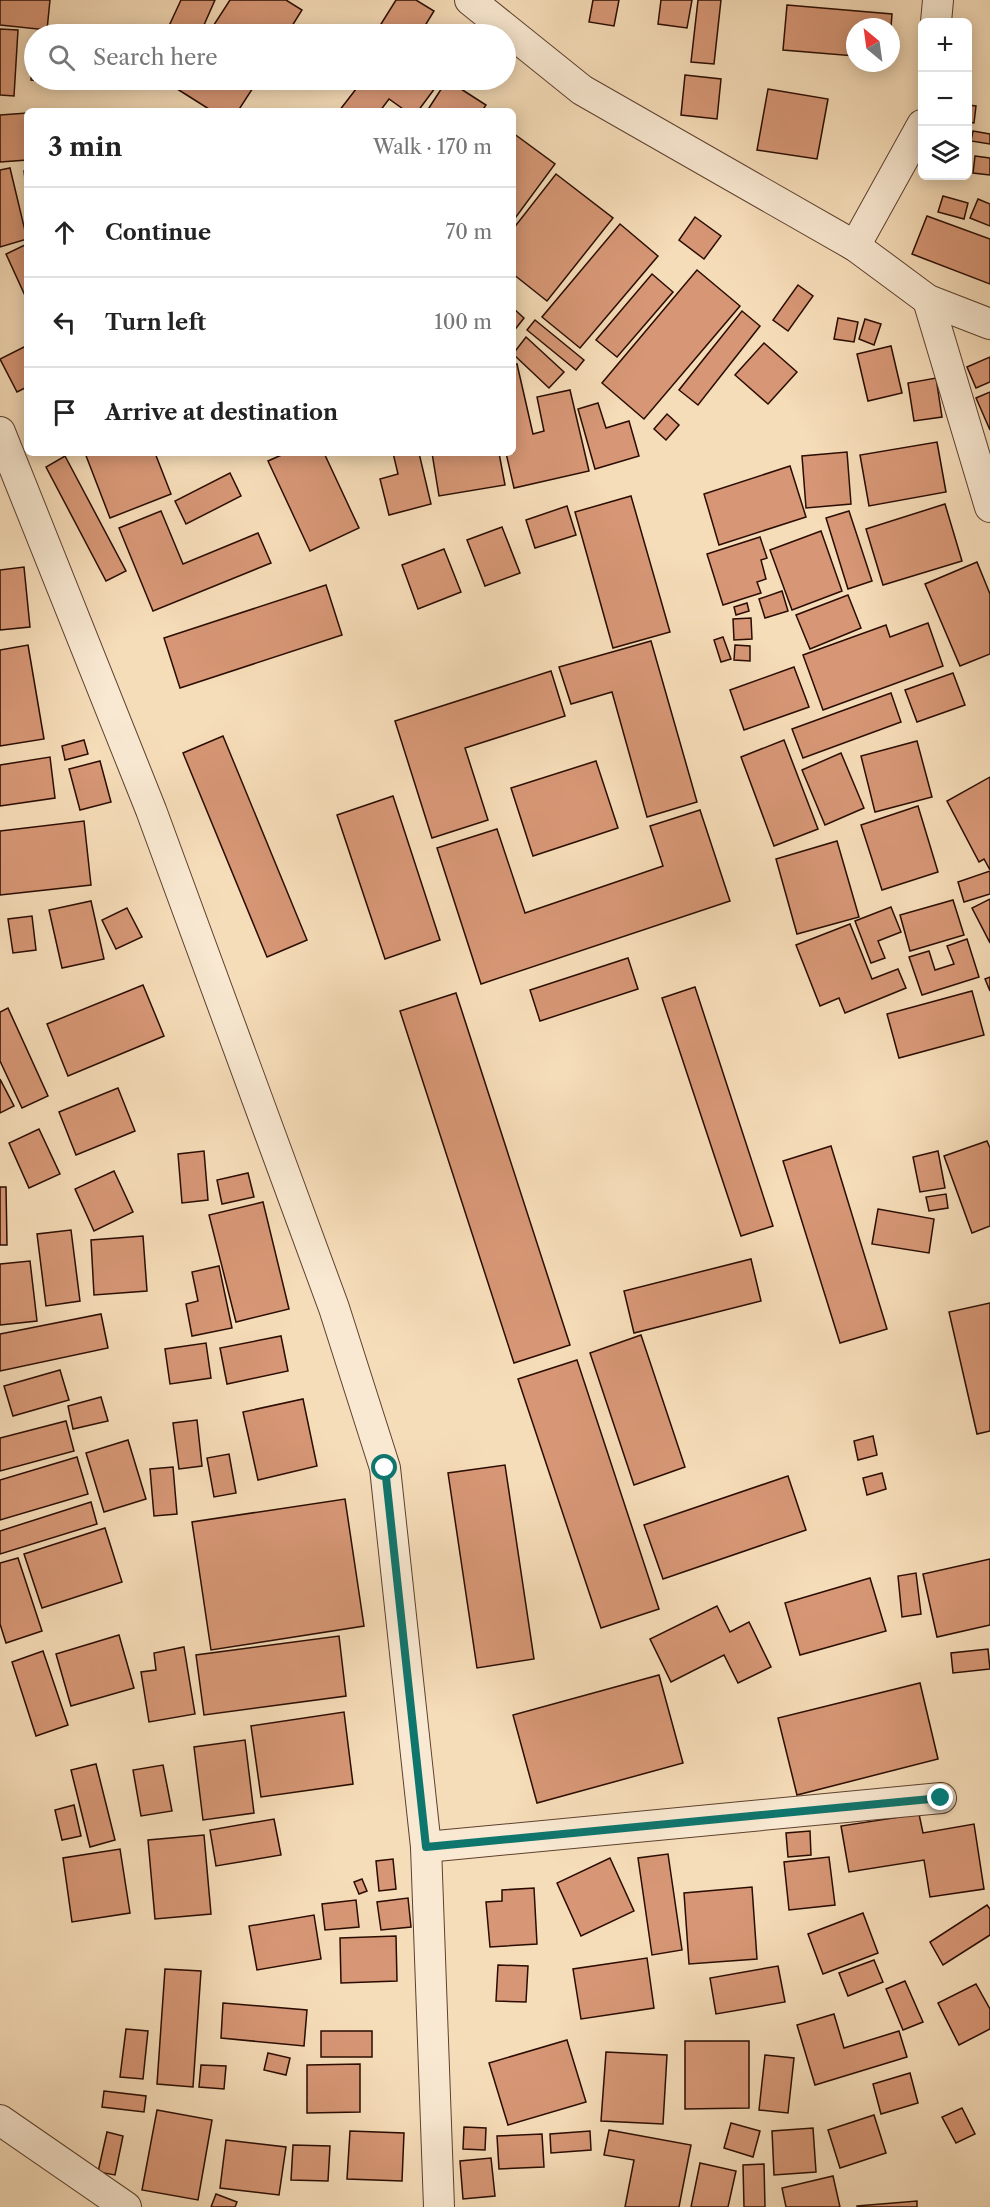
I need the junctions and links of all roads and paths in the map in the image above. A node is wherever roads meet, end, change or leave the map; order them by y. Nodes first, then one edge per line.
1 (470, 0) edge
2 (938, 0) edge
3 (936, 18) edge
4 (500, 24) edge
5 (516, 37) edge
6 (921, 126) edge
7 (855, 246) junction
8 (928, 300) junction
9 (990, 324) edge
10 (0, 432) edge
11 (990, 507) edge
12 (941, 1798) dead end
13 (426, 1847) junction
14 (0, 2120) edge
15 (126, 2207) edge
16 (439, 2207) edge

1 - 4 street
2 - 3 street
5 - 7 street
6 - 7 street
7 - 8 street
8 - 9 street
8 - 11 street
10 - 13 street
12 - 13 street
13 - 16 street
14 - 15 street

